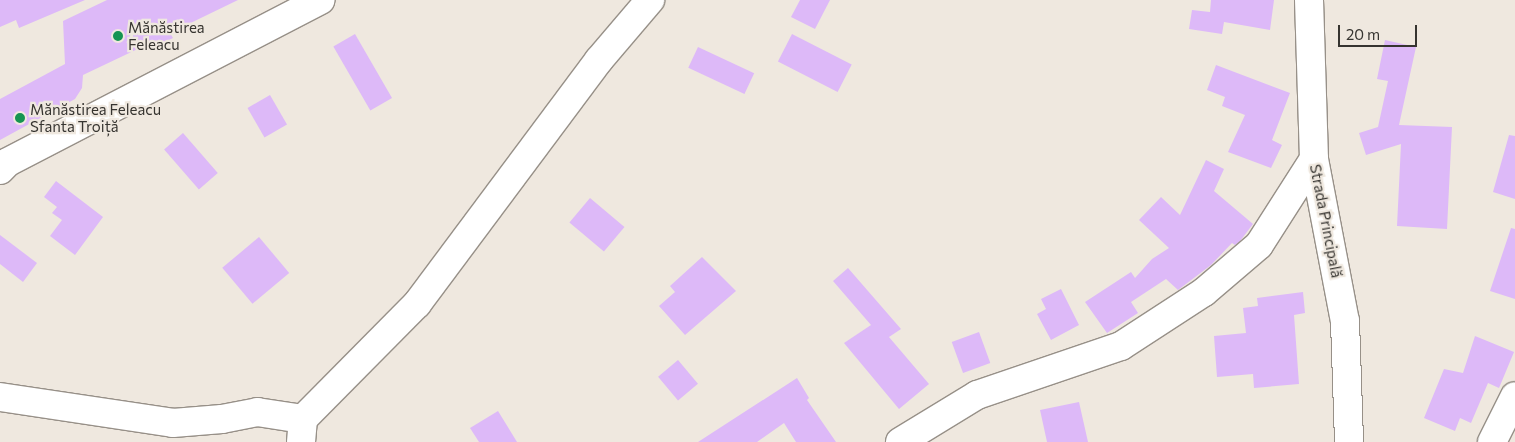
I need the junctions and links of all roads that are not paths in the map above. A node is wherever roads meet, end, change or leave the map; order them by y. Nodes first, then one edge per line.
1 (320, 0) edge
2 (650, 0) edge
3 (1309, 0) edge
4 (1314, 159) junction
5 (0, 170) edge
6 (1515, 396) edge
7 (0, 397) edge
8 (302, 430) edge
9 (900, 442) edge
10 (1348, 442) edge
11 (1492, 442) edge

1 - 5 street
2 - 8 street
3 - 4 street, Strada Principală
4 - 9 street
4 - 10 street, Strada Principală
6 - 11 street
7 - 8 street

